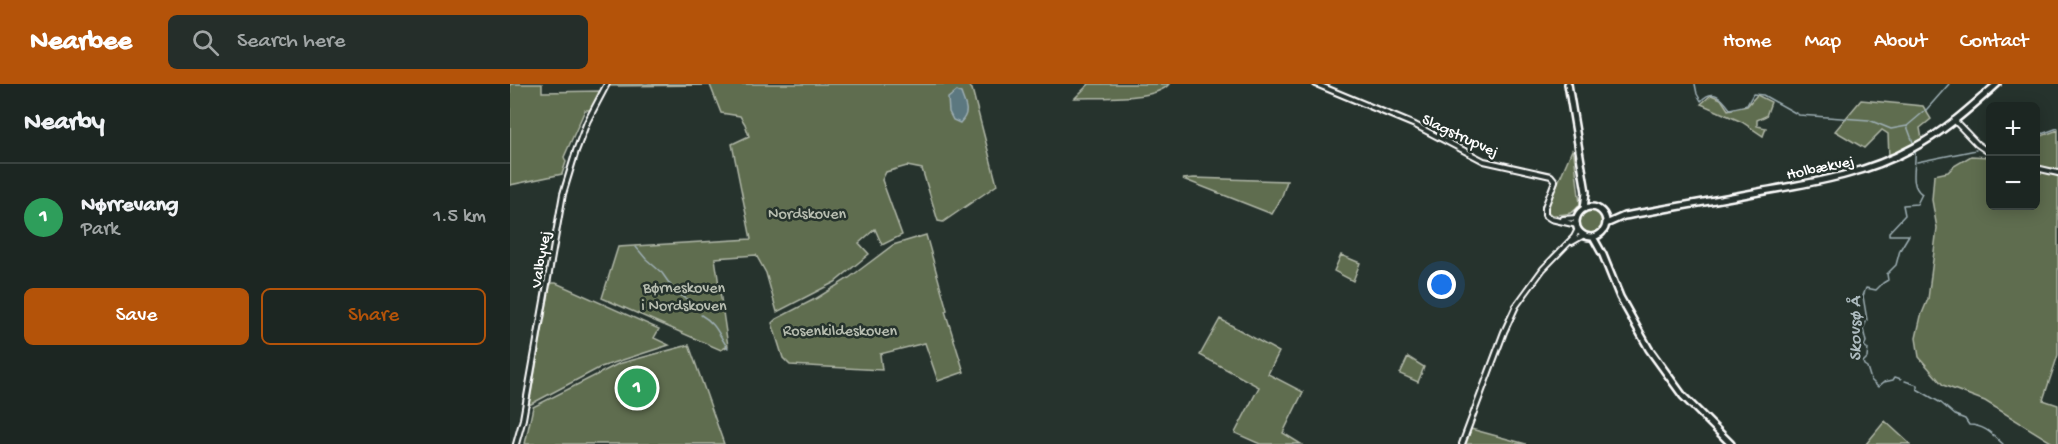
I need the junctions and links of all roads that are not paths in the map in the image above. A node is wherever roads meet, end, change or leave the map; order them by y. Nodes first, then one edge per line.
1 (607, 84) edge
2 (1316, 84) edge
3 (1568, 84) edge
4 (1997, 84) edge
5 (1954, 120) junction
6 (1986, 150) edge
7 (2040, 169) edge
8 (2058, 172) edge
9 (1586, 192) junction
10 (1592, 207) junction
11 (1584, 209) junction
12 (1605, 216) junction
13 (1624, 216) junction
14 (1577, 218) junction
15 (1553, 219) junction
16 (1606, 224) junction
17 (1578, 227) junction
18 (1600, 234) junction
19 (1584, 235) junction
20 (1593, 237) junction
21 (1564, 248) junction
22 (1603, 255) junction
23 (516, 444) edge
24 (1462, 444) edge
25 (1731, 444) edge

1 - 23 street, Valbyvej
2 - 15 street, Slagstrupvej
3 - 9 main road
4 - 5 main road, Holbækvej
5 - 6 street
5 - 13 main road, Holbækvej
7 - 8 street
9 - 10 main road
9 - 11 main road
10 - 11 main road
10 - 12 main road
11 - 14 main road
12 - 13 main road, Holbækvej
12 - 16 main road
13 - 16 main road, Holbækvej
14 - 15 street
14 - 17 main road
15 - 17 street
16 - 18 main road
17 - 19 main road
17 - 21 street
18 - 20 main road
18 - 22 main road
19 - 20 main road
19 - 21 street
20 - 22 main road
21 - 24 street
22 - 25 main road

